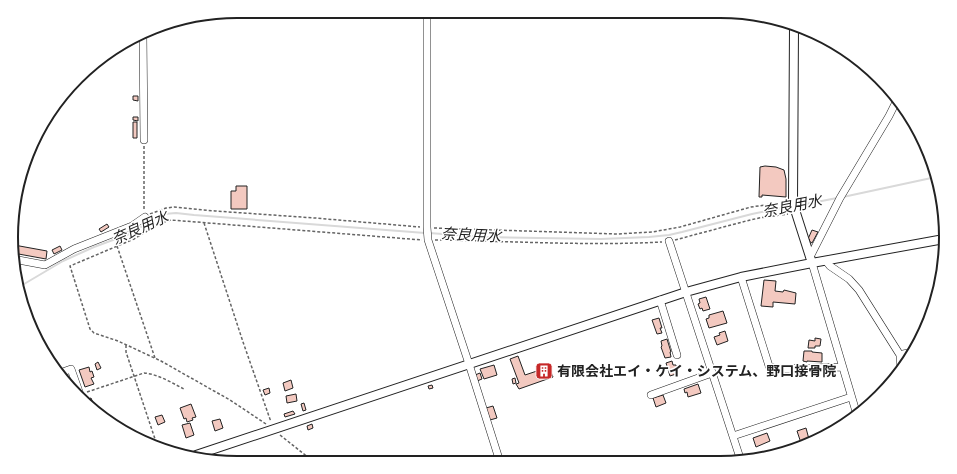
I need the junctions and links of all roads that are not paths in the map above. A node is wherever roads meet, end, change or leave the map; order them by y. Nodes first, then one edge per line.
1 (427, 18) edge
2 (794, 31) edge
3 (143, 40) edge
4 (895, 105) edge
5 (144, 140) road end
6 (144, 217) road end
7 (939, 240) edge
8 (669, 241) road end
9 (19, 260) edge
10 (811, 260) junction
11 (826, 261) junction
12 (741, 277) junction
13 (686, 292) junction
14 (660, 300) junction
15 (905, 353) edge
16 (678, 355) dead end
17 (900, 355) junction
18 (900, 361) edge
19 (469, 364) junction
20 (842, 367) junction
21 (64, 371) edge
22 (712, 373) junction
23 (77, 387) edge
24 (651, 395) dead end
25 (851, 397) junction
26 (855, 409) edge
27 (733, 436) junction
28 (202, 453) edge
29 (740, 455) edge
30 (498, 456) edge

1 - 19 street
2 - 10 street
3 - 5 street
4 - 10 street
6 - 9 street
7 - 11 street
8 - 13 street
10 - 11 street
10 - 12 street
10 - 20 street
11 - 17 street
12 - 13 street
12 - 20 street
13 - 14 street
13 - 22 street
14 - 16 street
14 - 19 street
15 - 17 street
17 - 18 street
19 - 28 street
19 - 30 street
20 - 25 street
21 - 23 street
22 - 24 street
22 - 27 street
25 - 26 street
25 - 27 street
27 - 29 street

